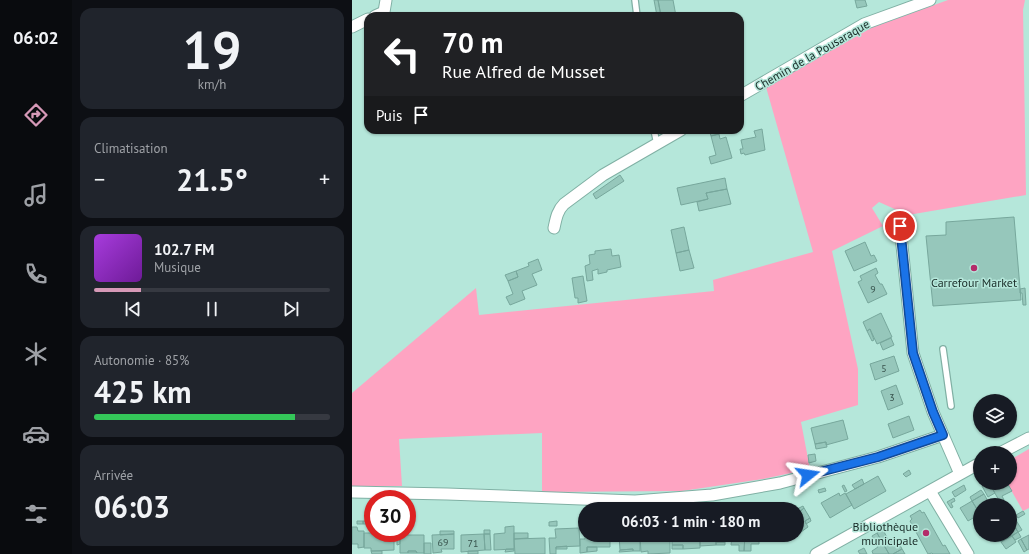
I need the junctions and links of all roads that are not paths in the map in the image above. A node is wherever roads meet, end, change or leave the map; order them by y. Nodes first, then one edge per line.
1 (386, 0) edge
2 (635, 0) edge
3 (930, 0) edge
4 (384, 12) edge
5 (636, 12) edge
6 (364, 21) edge
7 (352, 27) edge
8 (744, 94) edge
9 (655, 134) edge
10 (674, 134) edge
11 (656, 144) junction
12 (900, 226) dead end
13 (554, 228) dead end
14 (943, 349) dead end
15 (951, 406) dead end
16 (943, 435) junction
17 (1029, 438) edge
18 (1014, 446) edge
19 (973, 468) edge
20 (960, 474) junction
21 (930, 491) junction
22 (352, 492) edge
23 (816, 554) edge
24 (968, 554) edge

1 - 4 street
2 - 5 lane
3 - 8 street, Chemin de la Pousaraque
6 - 7 street
9 - 11 lane
10 - 11 street
11 - 13 street
12 - 16 street
14 - 15 lane
16 - 20 street
16 - 22 street
17 - 18 street
19 - 20 street
20 - 21 street
21 - 23 street
21 - 24 street

